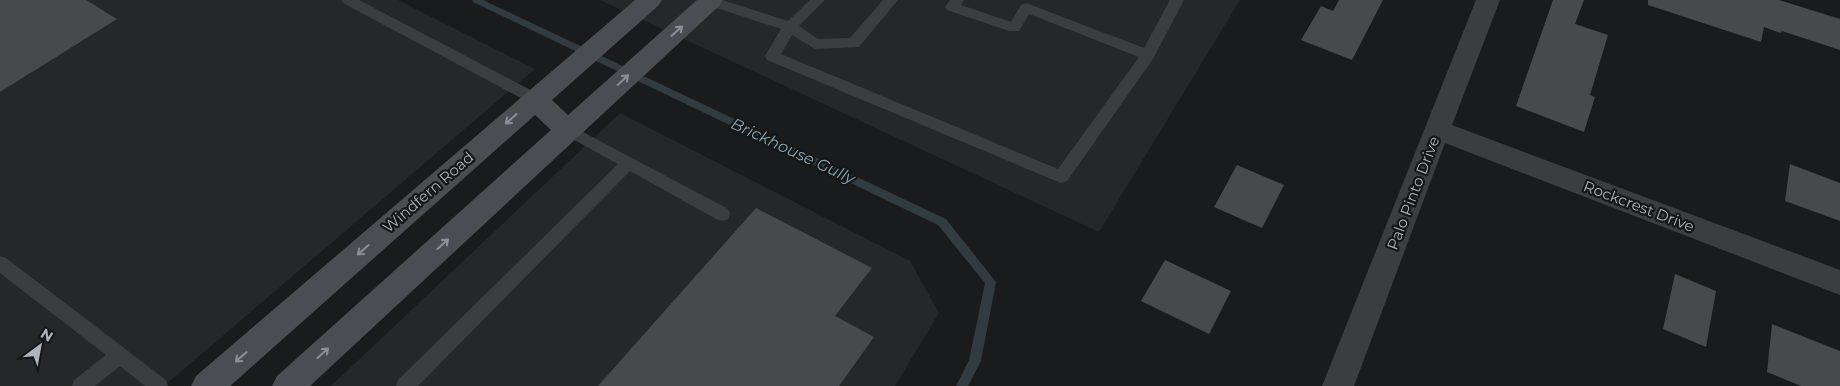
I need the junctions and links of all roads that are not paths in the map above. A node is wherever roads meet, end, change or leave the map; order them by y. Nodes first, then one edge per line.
1 (348, 0) edge
2 (650, 0) edge
3 (710, 0) edge
4 (818, 0) edge
5 (891, 0) edge
6 (957, 0) edge
7 (1177, 0) edge
8 (1488, 0) edge
9 (790, 26) junction
10 (1148, 55) junction
11 (535, 99) junction
12 (568, 130) junction
13 (1438, 130) junction
14 (628, 164) junction
15 (722, 214) dead end
16 (0, 263) edge
17 (1840, 283) edge
18 (120, 355) junction
19 (81, 386) edge
20 (159, 386) edge
21 (208, 386) edge
22 (288, 386) edge
23 (405, 386) edge
24 (1338, 386) edge

1 - 11 lane
2 - 11 street, Windfern Road
3 - 9 lane
12 -> 3 street
4 - 9 lane
5 - 9 lane
6 - 10 lane
7 - 10 lane
8 - 13 street, Palo Pinto Drive
9 - 10 lane
11 - 12 street
11 -> 21 street, Windfern Road
12 - 14 lane
22 -> 12 street
13 - 17 street, Rockcrest Drive
13 - 24 street, Palo Pinto Drive
14 - 15 lane
14 - 23 lane
16 - 18 lane
18 - 19 lane
18 - 20 lane

